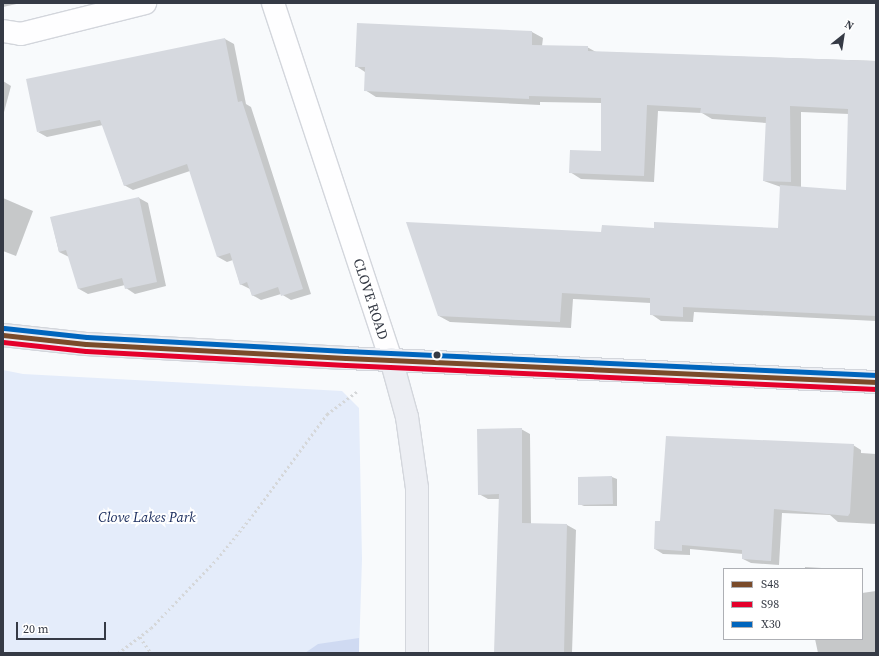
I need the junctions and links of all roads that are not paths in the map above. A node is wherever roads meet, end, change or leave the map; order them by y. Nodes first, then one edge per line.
1 (144, 3) edge
2 (273, 3) edge
3 (3, 32) edge
4 (3, 335) edge
5 (391, 359) junction
6 (876, 382) edge
7 (417, 653) edge

1 - 3 street
2 - 5 street, CLOVE ROAD
4 - 5 main road
5 - 6 main road
5 - 7 main road, CLOVE ROAD

